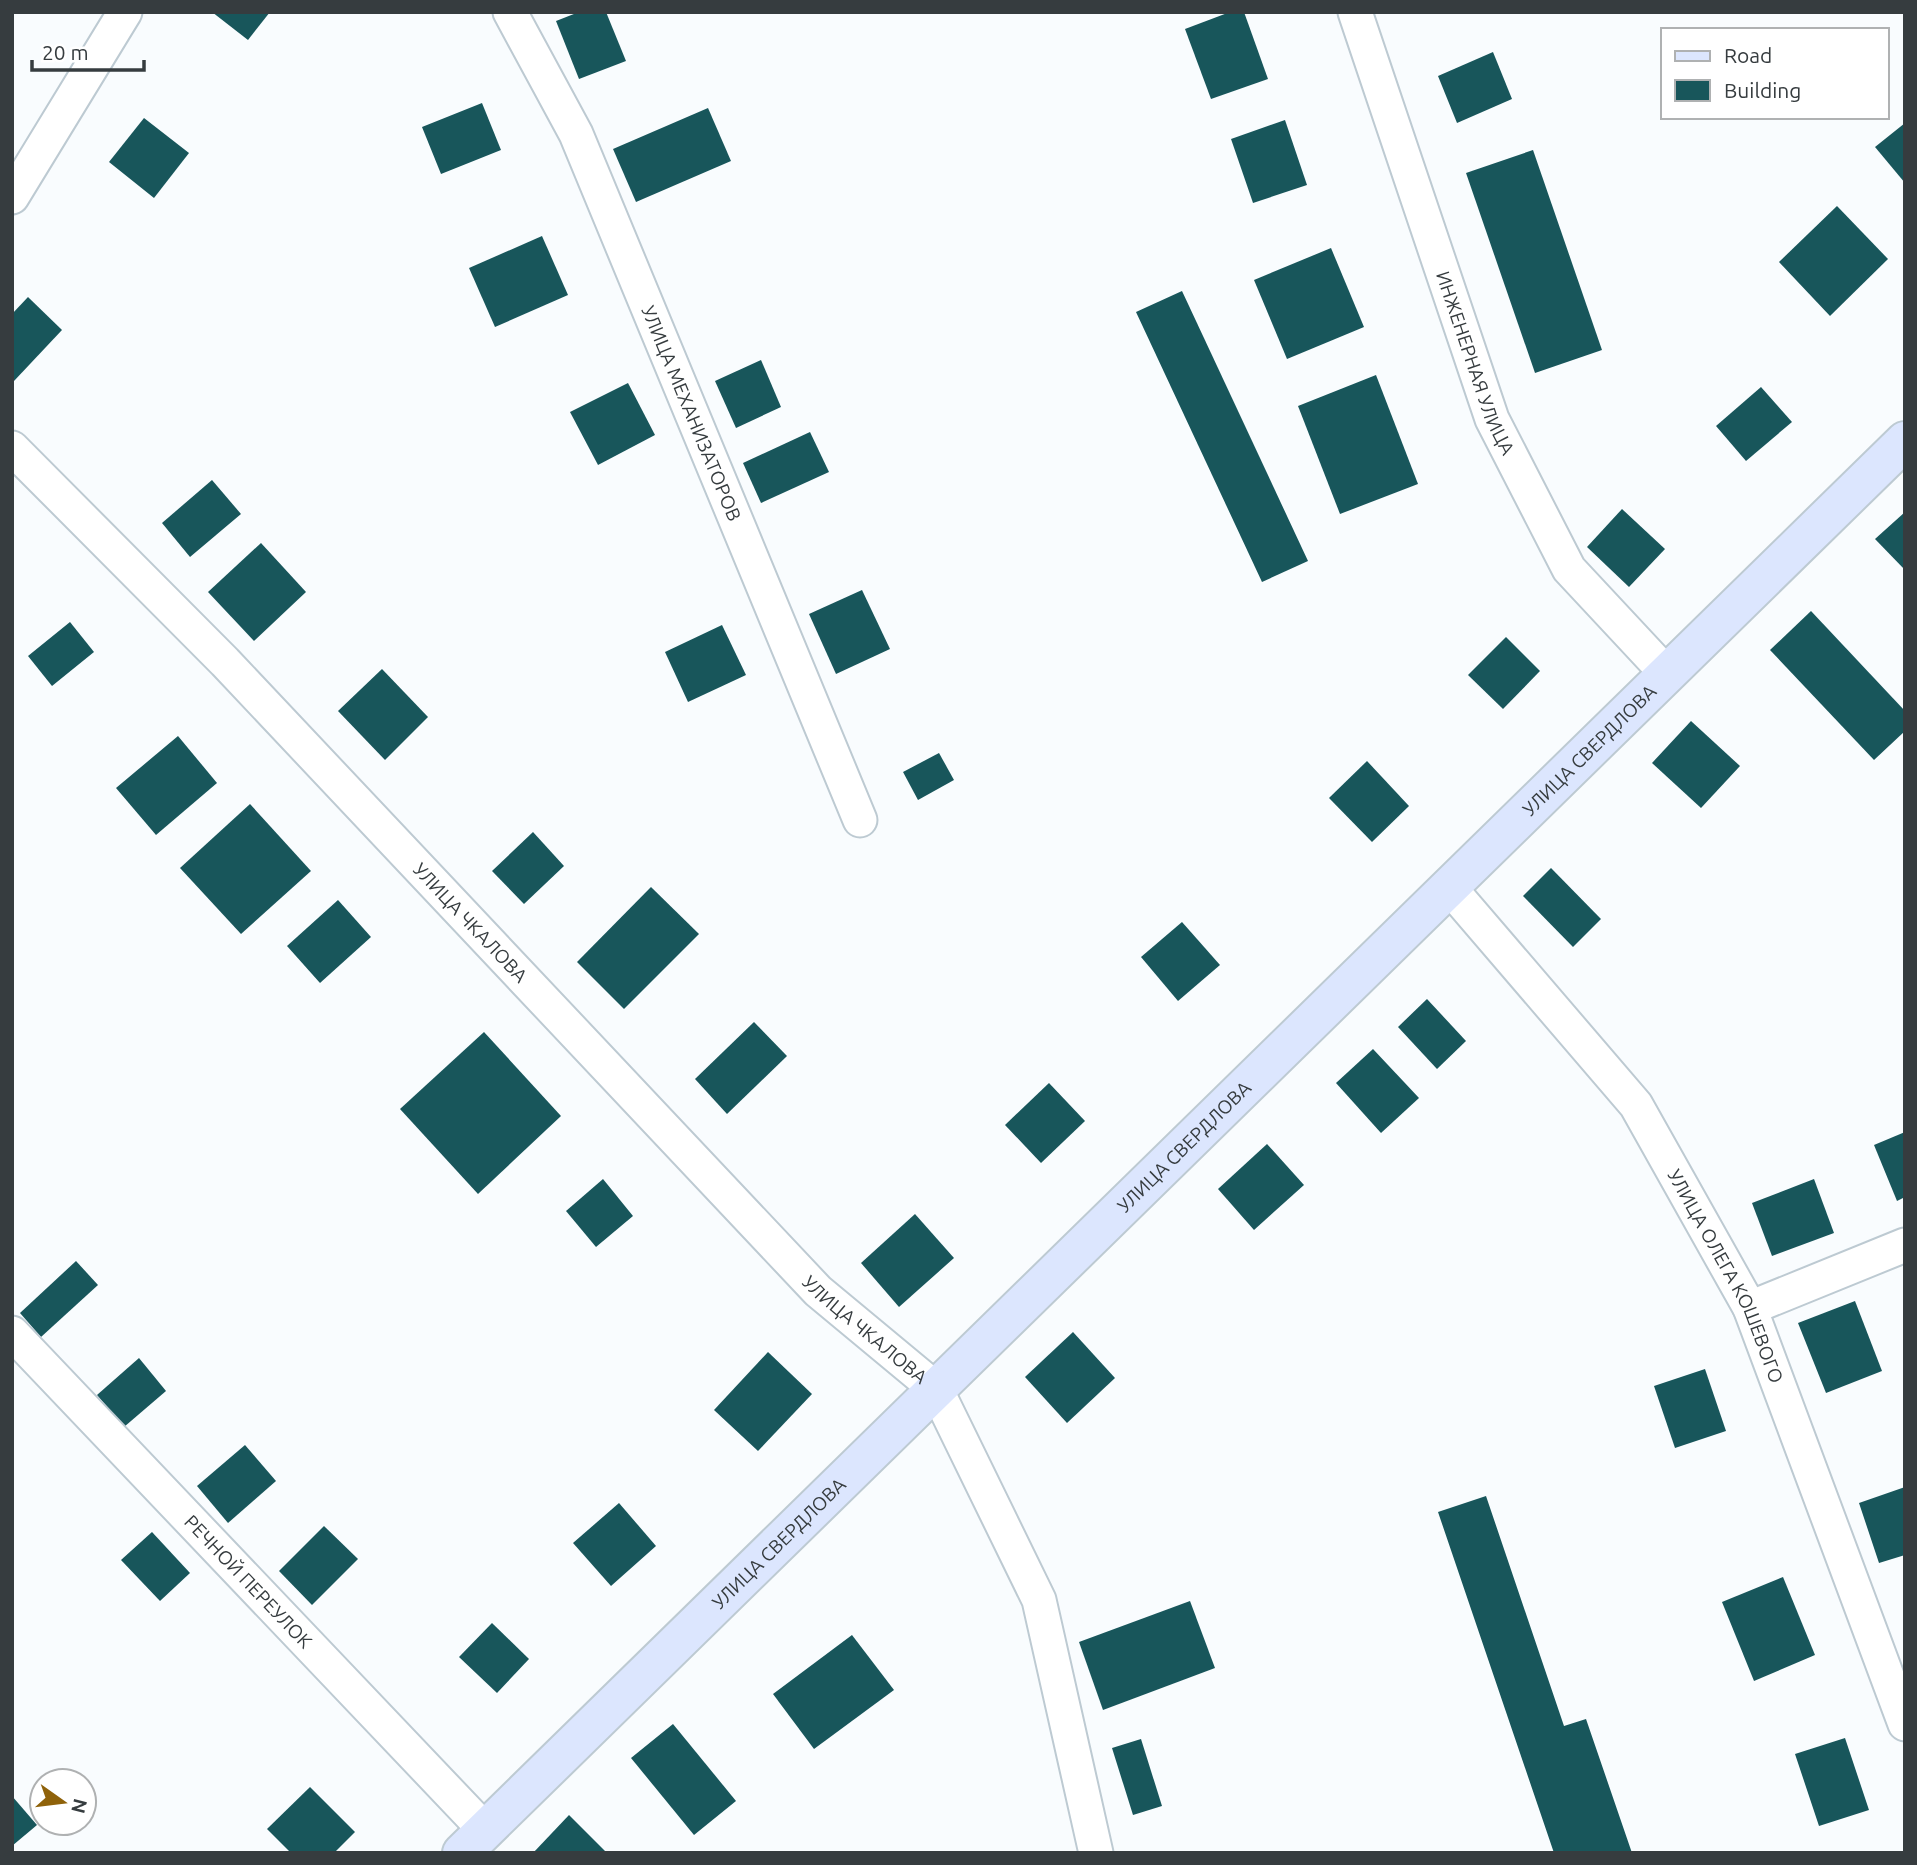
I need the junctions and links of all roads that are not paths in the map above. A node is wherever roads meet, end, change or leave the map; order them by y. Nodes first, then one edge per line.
1 (125, 12) edge
2 (510, 12) edge
3 (1355, 12) edge
4 (12, 197) edge
5 (1905, 441) edge
6 (12, 448) edge
7 (1667, 674) junction
8 (860, 820) dead end
9 (1449, 887) junction
10 (1905, 1245) edge
11 (1750, 1308) junction
12 (12, 1333) edge
13 (936, 1389) junction
14 (1905, 1724) edge
15 (473, 1842) edge
16 (1096, 1853) edge

1 - 4 street
2 - 8 street, УЛИЦА МЕХАНИЗАТОРОВ
3 - 7 street, ИНЖЕНЕРНАЯ УЛИЦА
5 - 7 street, УЛИЦА СВЕРДЛОВА
6 - 13 street, УЛИЦА ЧКАЛОВА
7 - 9 street, УЛИЦА СВЕРДЛОВА
9 - 11 street, УЛИЦА ОЛЕГА КОШЕВОГО
9 - 13 street, УЛИЦА СВЕРДЛОВА
10 - 11 street
11 - 14 street, УЛИЦА ОЛЕГА КОШЕВОГО
12 - 15 street, РЕЧНОЙ ПЕРЕУЛОК
13 - 15 street, УЛИЦА СВЕРДЛОВА
13 - 16 street

